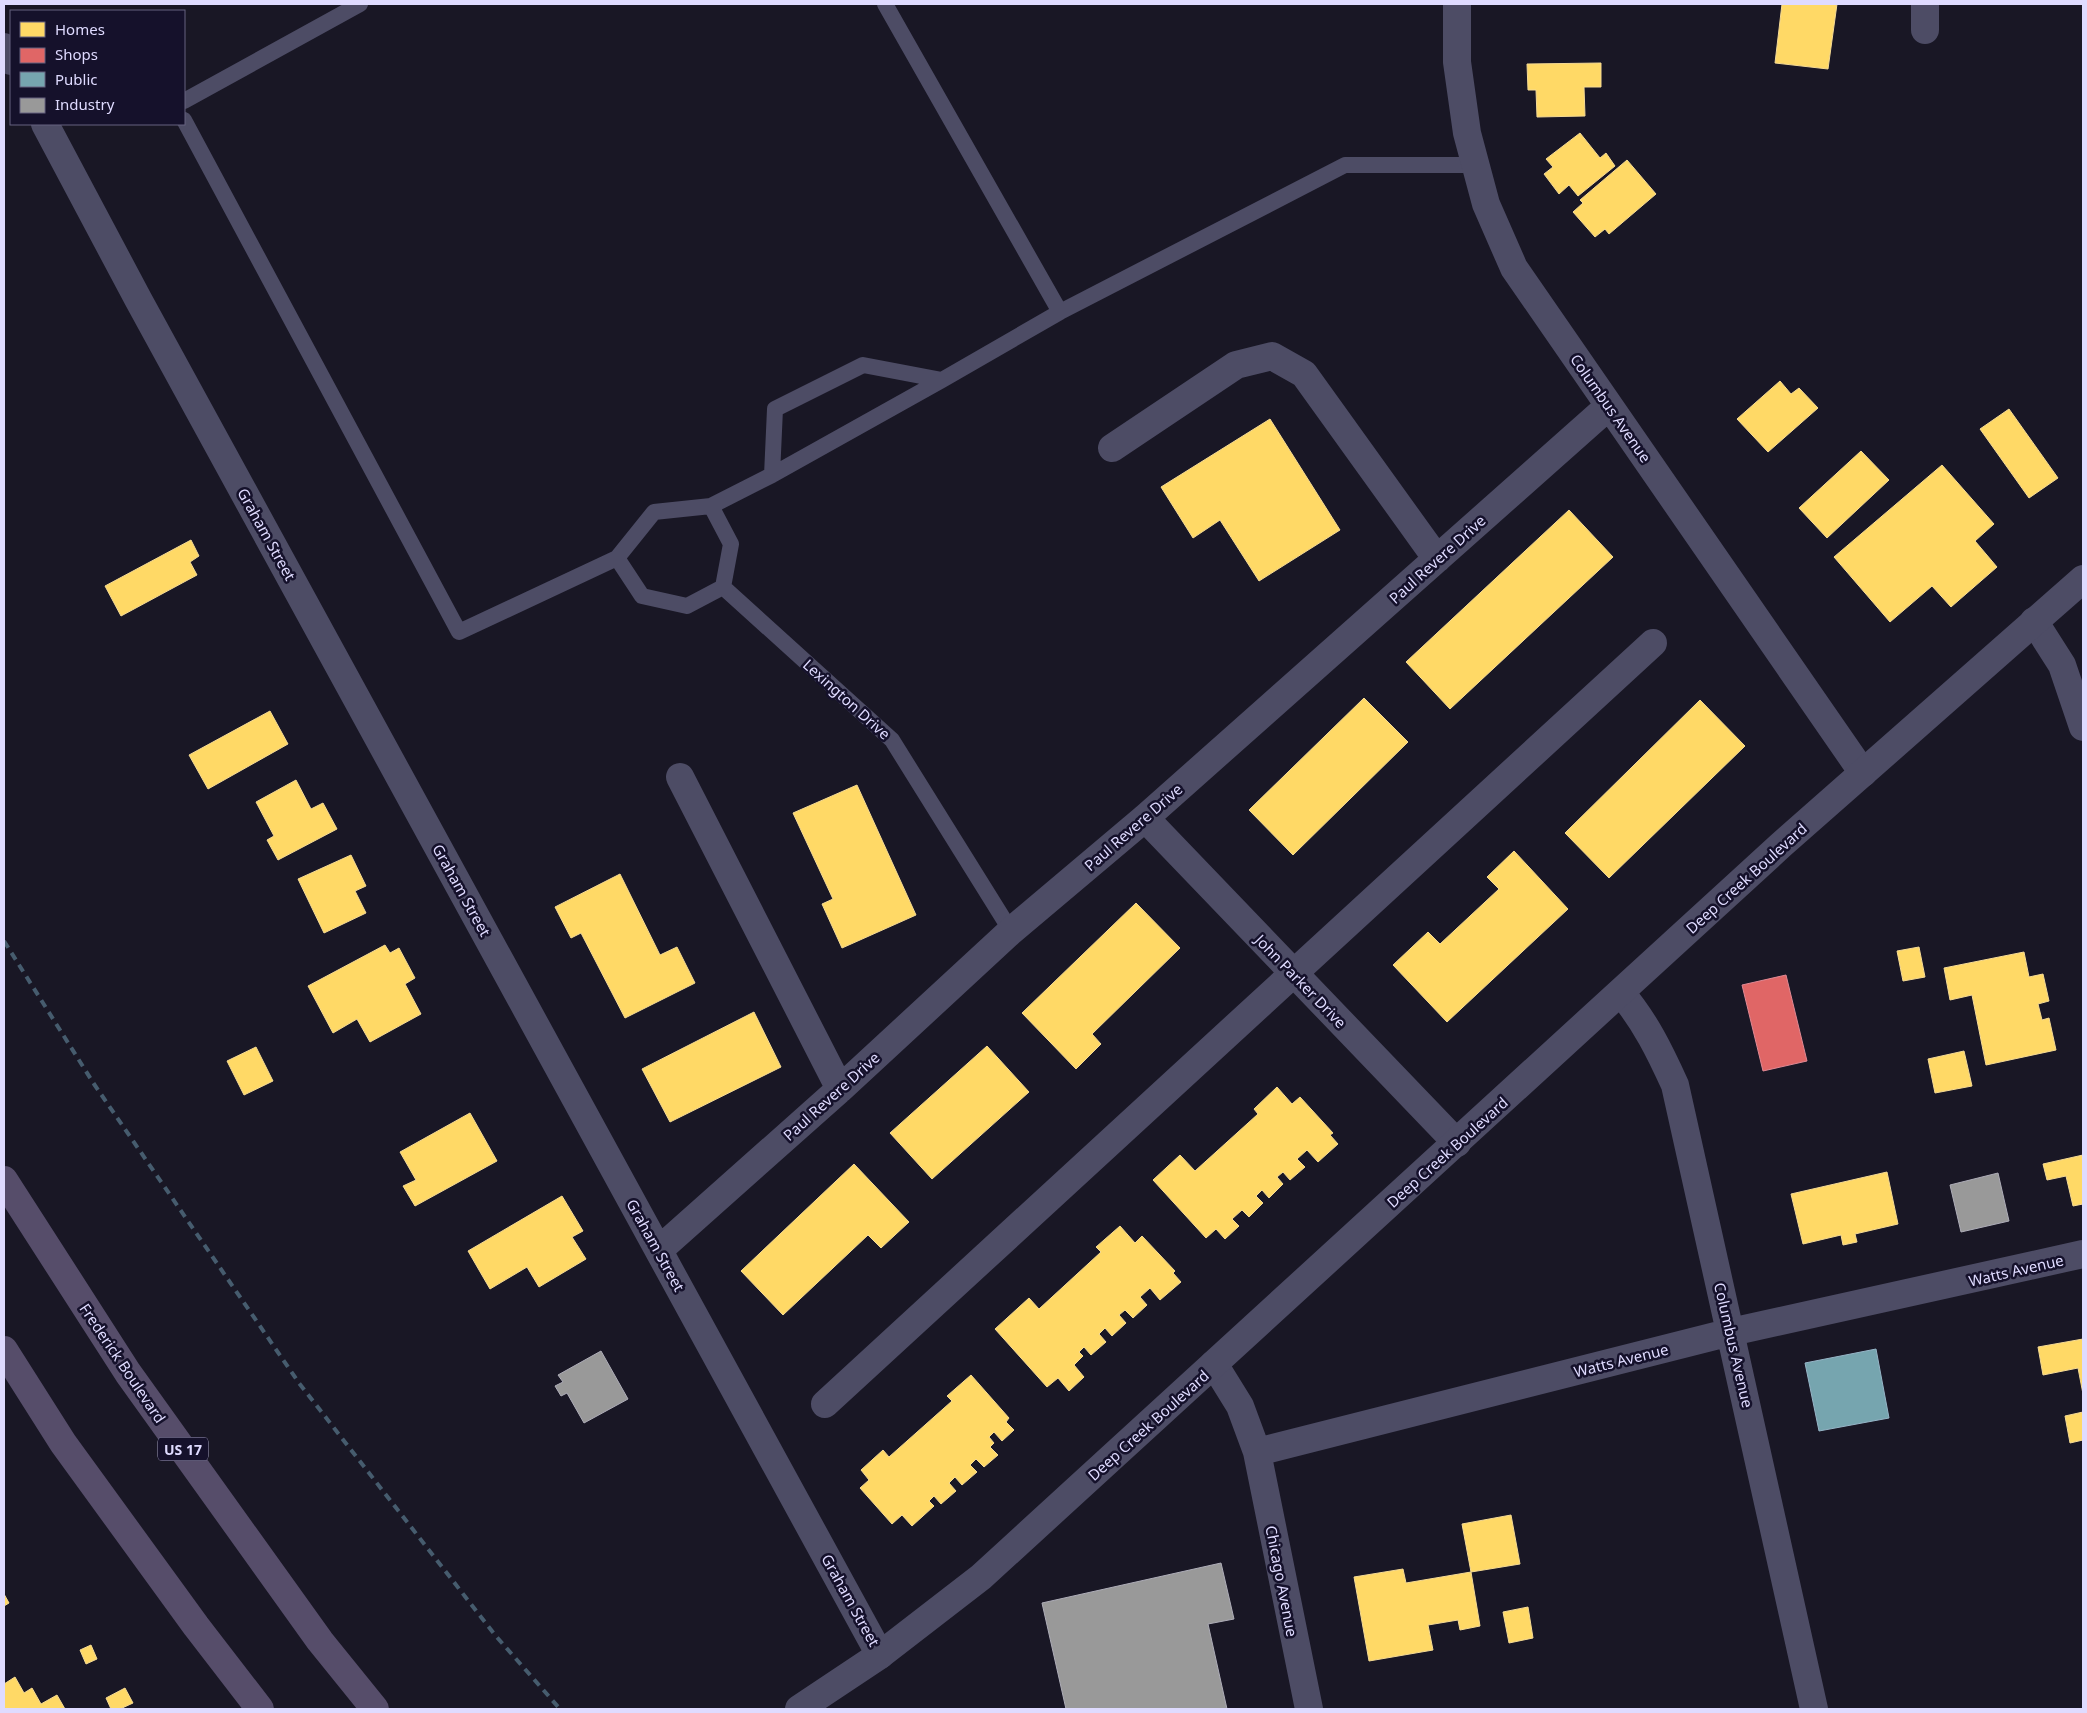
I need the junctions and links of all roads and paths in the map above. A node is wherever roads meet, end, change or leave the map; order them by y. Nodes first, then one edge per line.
1 (360, 4) edge
2 (885, 4) edge
3 (1457, 4) edge
4 (4, 46) edge
5 (10, 59) edge
6 (185, 100) edge
7 (185, 122) edge
8 (46, 125) edge
9 (1476, 164) junction
10 (1060, 312) junction
11 (942, 380) junction
12 (1609, 406) junction
13 (1112, 448) dead end
14 (772, 474) junction
15 (711, 506) junction
16 (617, 558) junction
17 (1437, 558) junction
18 (2083, 579) edge
19 (723, 587) junction
20 (2034, 621) junction
21 (1653, 642) dead end
22 (2083, 727) edge
23 (1863, 773) junction
24 (680, 776) dead end
25 (1145, 818) junction
26 (1011, 931) junction
27 (1293, 972) junction
28 (1621, 993) junction
29 (840, 1089) junction
30 (1457, 1143) junction
31 (4, 1180) edge
32 (659, 1250) junction
33 (2083, 1254) edge
34 (1731, 1332) junction
35 (4, 1350) edge
36 (1214, 1364) junction
37 (825, 1404) dead end
38 (1257, 1452) junction
39 (880, 1654) junction
40 (260, 1709) edge
41 (375, 1709) edge
42 (799, 1709) edge
43 (1309, 1709) edge
44 (1814, 1709) edge

1 - 6 lane
2 - 10 lane
3 - 9 street, Columbus Avenue
4 - 5 street
7 - 16 lane
8 - 32 street, Graham Street
9 - 10 lane
9 - 12 street, Columbus Avenue
10 - 11 lane
11 - 14 lane
11 - 14 lane
12 - 17 street, Paul Revere Drive
12 - 23 street, Columbus Avenue
13 - 17 street
14 - 15 lane
15 - 16 lane
15 - 19 lane
16 - 19 lane
17 - 25 street, Paul Revere Drive
18 - 20 street, Deep Creek Boulevard
19 - 26 lane, Lexington Drive
20 - 22 street
20 - 23 street, Deep Creek Boulevard
21 - 27 street
23 - 28 street, Deep Creek Boulevard
24 - 29 street
25 - 26 street, Paul Revere Drive
25 - 27 street, John Parker Drive
26 - 29 street, Paul Revere Drive
27 - 30 street, John Parker Drive
27 - 37 street
28 - 30 street, Deep Creek Boulevard
28 - 34 street, Columbus Avenue
29 - 32 street, Paul Revere Drive
30 - 36 street, Deep Creek Boulevard
31 - 41 main road, Frederick Boulevard / US 17
32 - 39 street, Graham Street
33 - 34 street, Watts Avenue
34 - 38 street, Watts Avenue
34 - 44 street, Columbus Avenue
35 - 40 main road
36 - 38 street
36 - 39 street, Deep Creek Boulevard
38 - 43 street, Chicago Avenue
39 - 42 street, Deep Creek Boulevard

